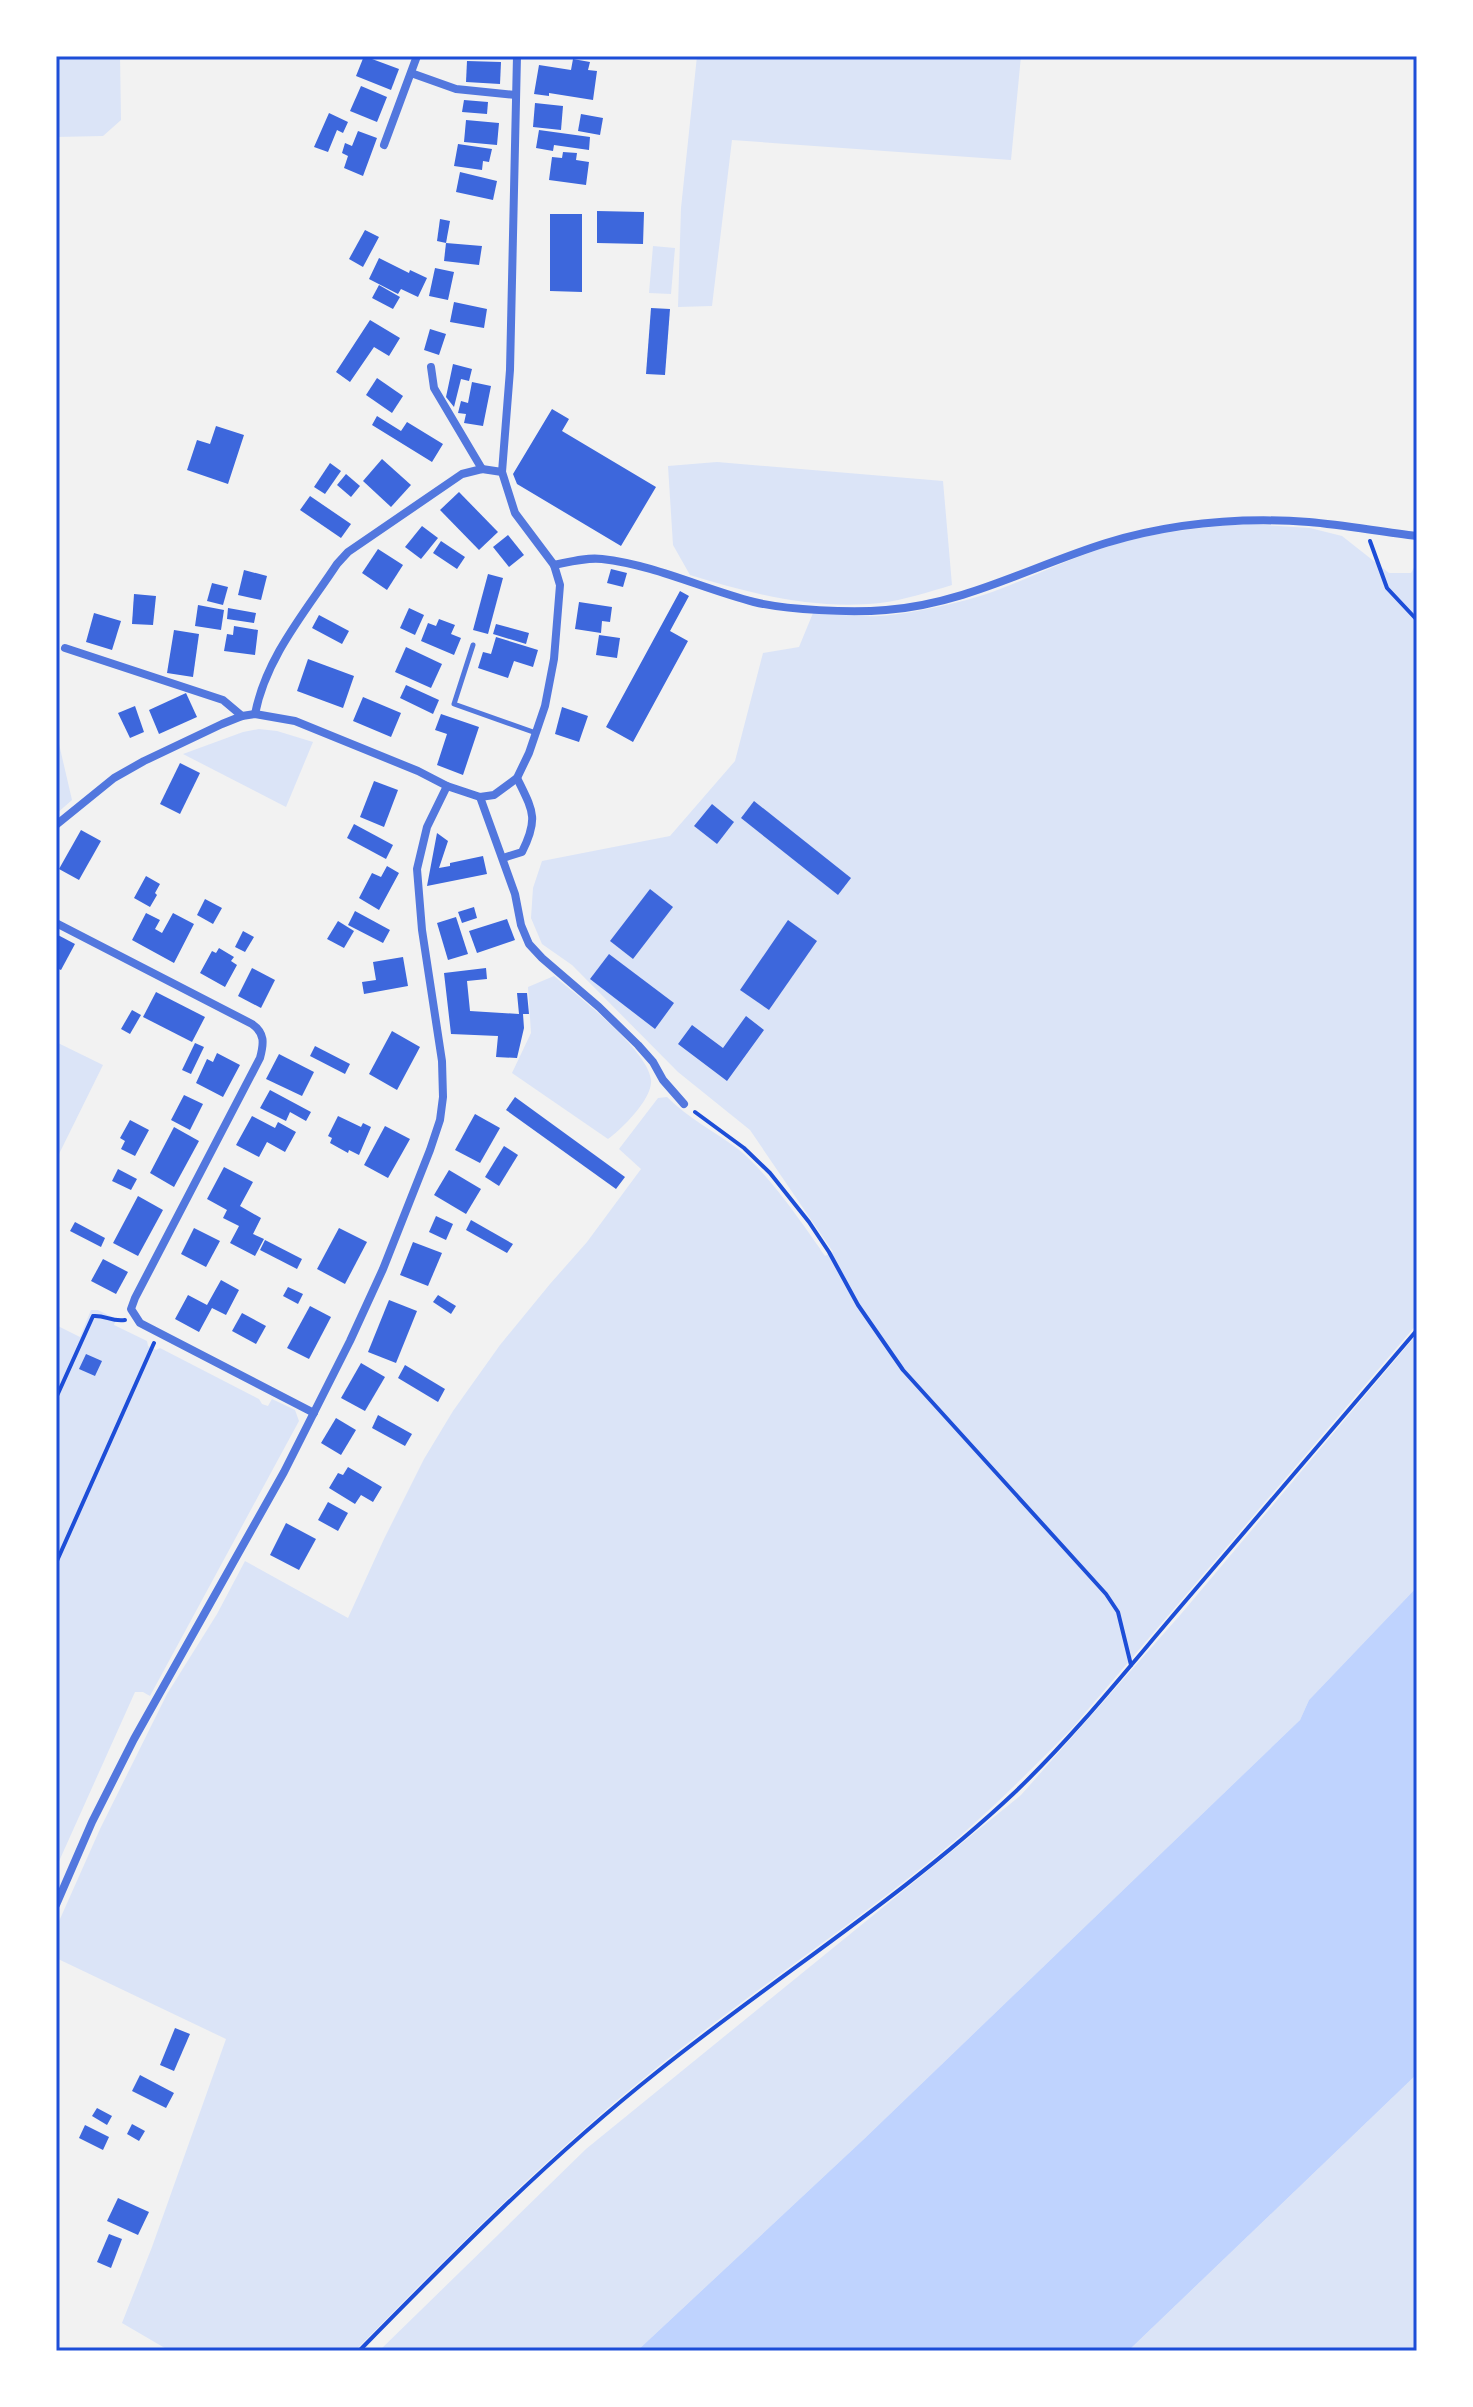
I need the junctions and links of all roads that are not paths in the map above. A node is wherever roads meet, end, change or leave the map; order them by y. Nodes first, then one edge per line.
1 (417, 56) edge
2 (517, 56) edge
3 (411, 73) junction
4 (516, 95) junction
5 (384, 145) dead end
6 (431, 367) dead end
7 (482, 469) junction
8 (502, 472) junction
9 (1417, 536) edge
10 (554, 565) junction
11 (473, 645) dead end
12 (65, 648) dead end
13 (255, 714) junction
14 (242, 716) junction
15 (536, 733) junction
16 (517, 778) junction
17 (447, 786) junction
18 (480, 797) junction
19 (56, 825) edge
20 (503, 858) junction
21 (56, 923) edge
22 (684, 1104) road end
23 (314, 1413) junction
24 (56, 1905) edge

1 - 3 street
2 - 4 street
3 - 4 street
3 - 5 street
4 - 8 street
6 - 7 street
7 - 8 street
7 - 13 street
8 - 10 street
9 - 10 street
10 - 15 street
11 - 15 lane
12 - 14 street
13 - 14 street
13 - 17 street
14 - 19 street
15 - 16 street
16 - 18 street
16 - 20 street
17 - 18 street
17 - 23 street
18 - 20 street
20 - 22 street
21 - 23 street
23 - 24 street

